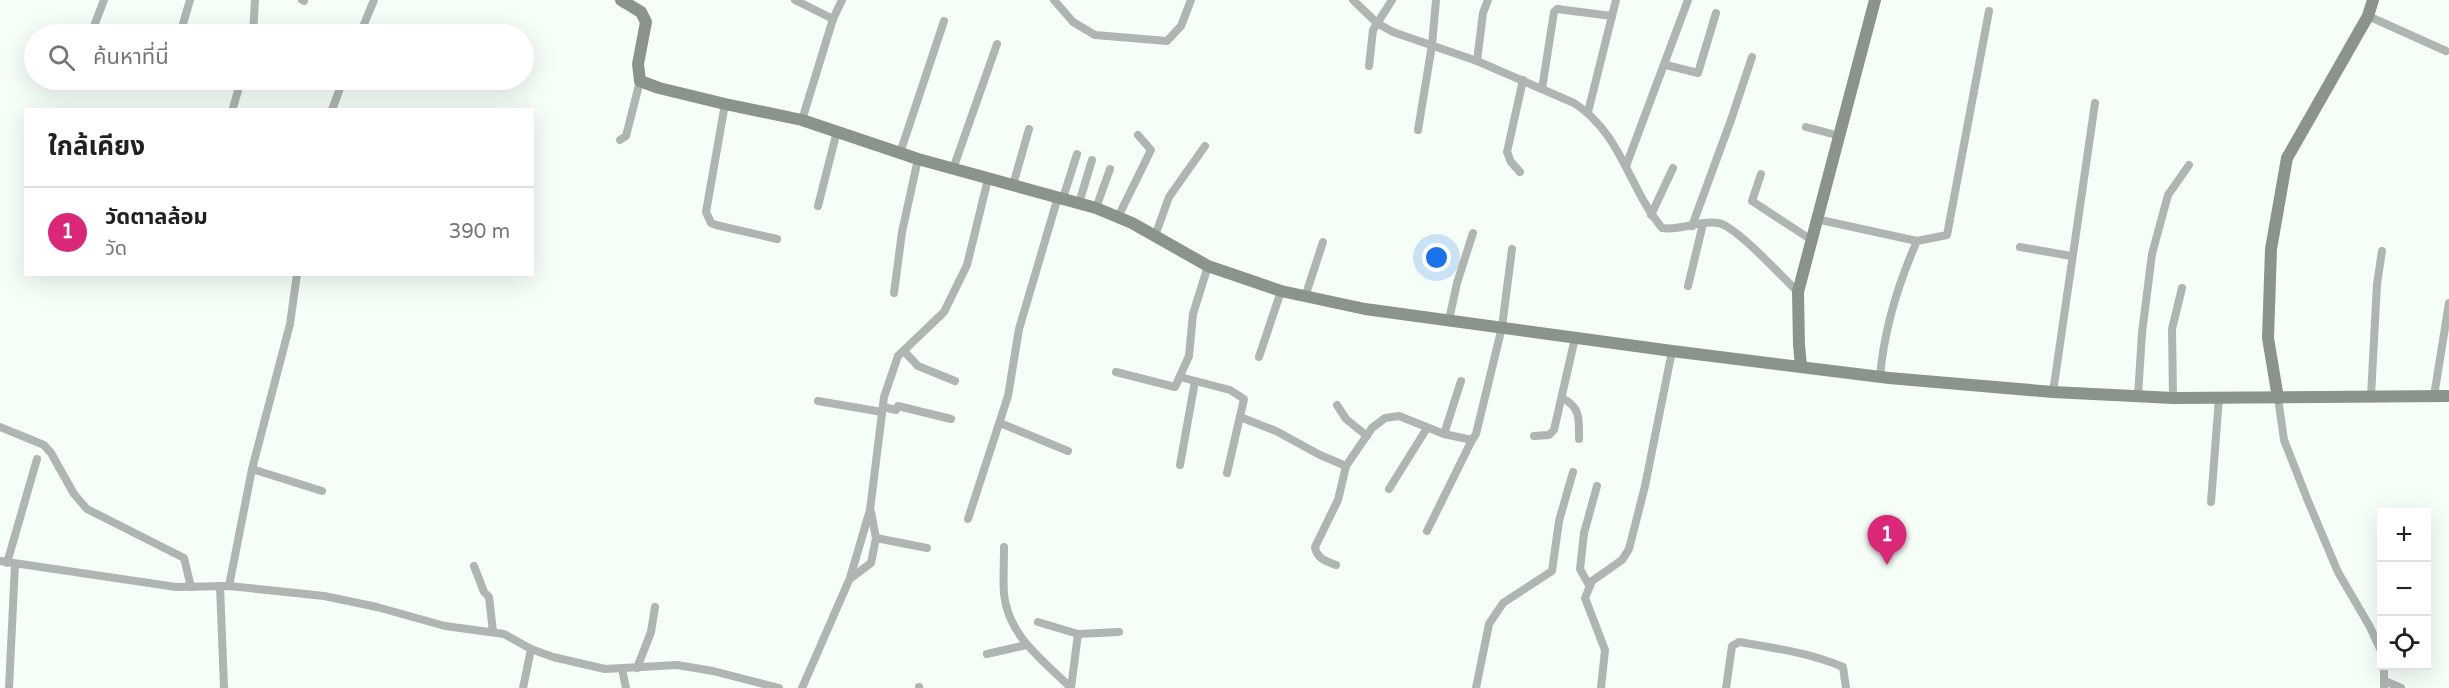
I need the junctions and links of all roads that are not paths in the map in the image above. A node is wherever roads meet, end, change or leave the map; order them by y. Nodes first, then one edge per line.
1 (105, 0) edge
2 (190, 0) edge
3 (255, 0) edge
4 (374, 0) edge
5 (795, 0) edge
6 (842, 0) edge
7 (1054, 0) edge
8 (1191, 0) edge
9 (1353, 0) edge
10 (1392, 0) edge
11 (1436, 0) edge
12 (1488, 0) edge
13 (1616, 0) edge
14 (1688, 0) edge
15 (1875, 0) edge
16 (2373, 0) edge
17 (625, 1) edge
18 (1989, 11) dead end
19 (1716, 13) dead end
20 (1612, 16) junction
21 (2368, 16) junction
22 (833, 19) junction
23 (944, 21) dead end
24 (1377, 23) junction
25 (95, 24) edge
26 (183, 24) edge
27 (254, 24) edge
28 (364, 24) edge
29 (997, 44) dead end
30 (1432, 45) junction
31 (2446, 51) dead end
32 (1752, 57) dead end
33 (1478, 61) junction
34 (1666, 64) junction
35 (1369, 66) dead end
36 (1523, 80) junction
37 (640, 81) junction
38 (1542, 89) junction
39 (238, 90) edge
40 (339, 90) edge
41 (2095, 103) dead end
42 (725, 105) junction
43 (233, 108) dead end
44 (333, 108) edge
45 (1588, 112) junction
46 (802, 120) junction
47 (1806, 127) dead end
48 (1029, 129) dead end
49 (1418, 130) dead end
50 (837, 131) junction
51 (1138, 135) dead end
52 (1840, 136) junction
53 (620, 140) dead end
54 (1205, 146) dead end
55 (900, 153) junction
56 (1077, 154) dead end
57 (918, 159) junction
58 (1092, 160) dead end
59 (2188, 165) dead end
60 (1626, 166) junction
61 (1673, 168) dead end
62 (953, 169) junction
63 (1110, 169) dead end
64 (1520, 171) dead end
65 (1761, 174) dead end
66 (988, 179) junction
67 (1013, 185) junction
68 (1060, 198) junction
69 (1079, 203) junction
70 (818, 206) dead end
71 (1096, 208) junction
72 (1651, 215) junction
73 (1118, 217) junction
74 (1816, 219) junction
75 (1702, 224) junction
76 (1692, 226) junction
77 (1473, 233) dead end
78 (1155, 236) junction
79 (777, 239) dead end
80 (1810, 239) junction
81 (1917, 241) junction
82 (1323, 242) dead end
83 (2020, 247) dead end
84 (1512, 249) dead end
85 (2382, 251) dead end
86 (2071, 256) junction
87 (1208, 266) junction
88 (297, 276) edge
89 (1688, 286) dead end
90 (2182, 288) dead end
91 (1281, 291) junction
92 (1798, 292) junction
93 (894, 294) dead end
94 (1305, 297) junction
95 (2449, 303) edge
96 (1449, 320) junction
97 (1502, 327) junction
98 (1575, 338) junction
99 (904, 351) junction
100 (1672, 351) junction
101 (1259, 357) dead end
102 (1802, 366) junction
103 (1116, 372) dead end
104 (1180, 377) junction
105 (1881, 377) junction
106 (955, 381) dead end
107 (1195, 381) junction
108 (1461, 381) dead end
109 (2053, 392) junction
110 (2138, 396) junction
111 (2370, 396) junction
112 (2434, 396) junction
113 (2449, 396) edge
114 (2219, 397) junction
115 (1562, 398) junction
116 (2173, 398) junction
117 (2278, 398) junction
118 (818, 401) dead end
119 (1337, 405) dead end
120 (882, 410) junction
121 (1240, 417) junction
122 (951, 419) dead end
123 (1000, 423) junction
124 (0, 427) edge
125 (1427, 428) junction
126 (1444, 434) junction
127 (1366, 436) junction
128 (1534, 436) dead end
129 (1579, 439) dead end
130 (1472, 440) junction
131 (1068, 451) dead end
132 (38, 459) dead end
133 (1180, 465) dead end
134 (1346, 466) junction
135 (252, 469) junction
136 (1573, 472) dead end
137 (1227, 474) dead end
138 (1597, 486) dead end
139 (1389, 489) dead end
140 (322, 491) dead end
141 (2211, 502) dead end
142 (870, 510) junction
143 (968, 519) dead end
144 (1427, 531) dead end
145 (876, 538) junction
146 (1004, 547) dead end
147 (927, 548) dead end
148 (7, 563) edge
149 (1336, 565) dead end
150 (474, 566) dead end
151 (850, 578) junction
152 (1589, 585) junction
153 (225, 586) junction
154 (191, 587) junction
155 (655, 607) dead end
156 (1038, 622) dead end
157 (493, 632) junction
158 (1119, 632) dead end
159 (1078, 634) junction
160 (2377, 642) edge
161 (1026, 645) junction
162 (531, 649) junction
163 (987, 654) dead end
164 (637, 668) junction
165 (622, 669) junction
166 (2384, 670) edge
167 (2385, 685) edge
168 (9, 688) edge
169 (224, 688) edge
170 (523, 688) edge
171 (626, 688) edge
172 (779, 688) edge
173 (802, 688) edge
174 (1071, 688) edge
175 (1476, 688) edge
176 (1601, 688) edge
177 (1726, 688) edge
178 (1846, 688) edge
179 (2401, 688) edge

1 - 25 street
2 - 26 street
3 - 27 street
4 - 28 street
5 - 22 street
6 - 22 street
7 - 8 street
9 - 24 street
10 - 24 street
11 - 30 street
12 - 33 street
13 - 20 street
14 - 34 street
15 - 52 street
16 - 21 street
17 - 37 street
18 - 81 street
19 - 34 street
20 - 38 street
20 - 45 street
21 - 31 street
21 - 117 street
22 - 46 street
23 - 55 street
24 - 30 street
24 - 35 street
29 - 62 street
30 - 33 street
30 - 49 street
32 - 76 street
33 - 36 street
34 - 60 street
36 - 38 street
36 - 64 street
37 - 42 street
37 - 53 street
38 - 45 street
39 - 43 street
40 - 44 street
41 - 86 street
42 - 46 street
42 - 79 street
45 - 60 street
46 - 50 street
47 - 52 street
48 - 67 street
50 - 55 street
50 - 70 street
51 - 73 street
52 - 74 street
54 - 78 street
55 - 57 street
56 - 68 street
57 - 62 street
57 - 93 street
58 - 69 street
59 - 110 street
60 - 72 street
61 - 72 street
62 - 66 street
63 - 71 street
65 - 80 street
66 - 67 street
66 - 99 street
67 - 68 street
68 - 69 street
68 - 123 street
69 - 71 street
71 - 73 street
72 - 76 street
73 - 78 street
74 - 80 street
74 - 81 street
75 - 76 street
75 - 89 street
75 - 92 street
77 - 96 street
78 - 87 street
80 - 92 street
81 - 105 street
82 - 94 street
83 - 86 street
84 - 97 street
85 - 111 street
86 - 109 street
87 - 91 street
87 - 104 street
88 - 135 street
90 - 116 street
91 - 94 street
91 - 101 street
92 - 102 street
94 - 96 street
95 - 112 street
96 - 97 street
97 - 98 street
97 - 130 street
98 - 100 street
98 - 115 street
99 - 106 street
99 - 120 street
100 - 102 street
100 - 152 street
102 - 105 street
103 - 104 street
104 - 107 street
105 - 109 street
107 - 121 street
107 - 133 street
108 - 126 street
109 - 110 street
110 - 116 street
111 - 112 street
111 - 117 street
112 - 113 street
114 - 116 street
114 - 117 street
114 - 141 street
115 - 128 street
115 - 129 street
117 - 160 street
118 - 120 street
119 - 127 street
120 - 122 street
120 - 142 street
121 - 134 street
121 - 137 street
123 - 131 street
123 - 143 street
124 - 154 street
125 - 126 street
125 - 127 street
125 - 139 street
126 - 130 street
127 - 134 street
130 - 144 street
132 - 148 street
134 - 149 street
135 - 140 street
135 - 153 street
136 - 175 street
138 - 152 street
142 - 145 street
142 - 151 street
145 - 147 street
145 - 151 street
146 - 161 street
148 - 154 street
148 - 168 street
150 - 157 street
151 - 173 street
152 - 176 street
153 - 154 street
153 - 157 street
153 - 169 street
155 - 164 street
156 - 159 street
157 - 162 street
158 - 159 street
159 - 174 street
161 - 163 street
161 - 174 street
162 - 165 street
162 - 170 street
164 - 165 street
164 - 172 street
165 - 171 street
166 - 167 street
167 - 179 street
177 - 178 street

